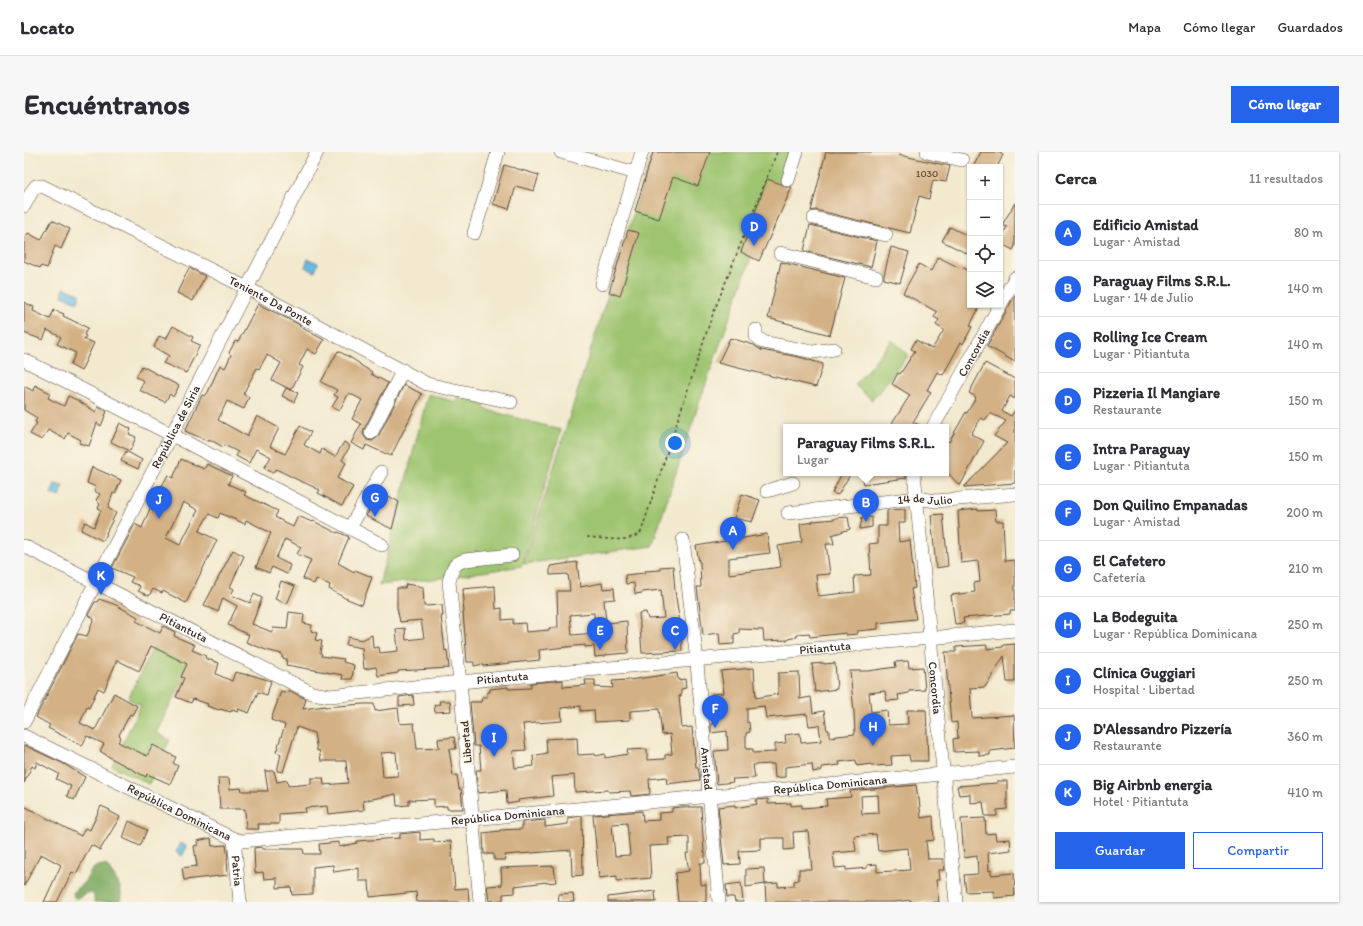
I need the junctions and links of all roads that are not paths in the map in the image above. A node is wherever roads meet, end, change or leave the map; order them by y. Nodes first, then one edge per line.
1 (317, 152) edge
2 (498, 152) edge
3 (561, 152) edge
4 (642, 152) edge
5 (797, 152) edge
6 (926, 152) edge
7 (962, 160) dead end
8 (636, 173) junction
9 (788, 180) dead end
10 (24, 206) edge
11 (814, 218) dead end
12 (474, 233) dead end
13 (886, 235) dead end
14 (780, 253) dead end
15 (876, 277) dead end
16 (1015, 278) edge
17 (602, 284) dead end
18 (247, 288) junction
19 (756, 330) dead end
20 (834, 348) dead end
21 (24, 360) edge
22 (403, 370) junction
23 (510, 402) dead end
24 (935, 424) edge
25 (371, 433) dead end
26 (172, 435) junction
27 (381, 472) dead end
28 (914, 476) edge
29 (793, 483) dead end
30 (767, 491) dead end
31 (1015, 494) edge
32 (917, 498) junction
33 (788, 513) dead end
34 (350, 528) junction
35 (683, 540) dead end
36 (382, 545) dead end
37 (24, 546) edge
38 (512, 555) dead end
39 (96, 583) junction
40 (1015, 630) edge
41 (930, 638) junction
42 (696, 660) junction
43 (460, 682) junction
44 (24, 722) edge
45 (24, 736) edge
46 (1015, 767) edge
47 (943, 774) junction
48 (709, 796) junction
49 (473, 819) junction
50 (234, 839) junction
51 (240, 902) edge
52 (480, 902) edge
53 (719, 902) edge
54 (956, 902) edge

1 - 18 street, República de Siria
2 - 12 street
3 - 8 street
4 - 8 street
5 - 9 street
6 - 7 street
8 - 17 street
10 - 18 street, Teniente Da Ponte
11 - 13 street
14 - 15 street
16 - 24 street, Concordia
18 - 22 street, Teniente Da Ponte
18 - 26 street, República de Siria
19 - 20 street
21 - 26 street
22 - 23 street, Teniente Da Ponte
22 - 25 street
26 - 34 street
26 - 39 street, República de Siria
27 - 34 street
28 - 32 street, Concordia
29 - 30 street
31 - 32 street, 14 de Julio
32 - 33 street, 14 de Julio
32 - 41 street, Concordia
34 - 36 street
35 - 42 street, Amistad
37 - 39 street, Pitiantuta
38 - 43 street, Libertad
39 - 43 street, Pitiantuta
39 - 44 street, República de Siria
40 - 41 street, Pitiantuta
41 - 42 street, Pitiantuta
41 - 47 street, Concordia
42 - 43 street, Pitiantuta
42 - 48 street, Amistad
43 - 49 street, Libertad
45 - 50 street, República Dominicana
46 - 47 street, República Dominicana
47 - 48 street, República Dominicana
47 - 54 street, Concordia
48 - 49 street, República Dominicana
48 - 53 street, Amistad
49 - 50 street, República Dominicana
49 - 52 street, Libertad
50 - 51 street, Patria

